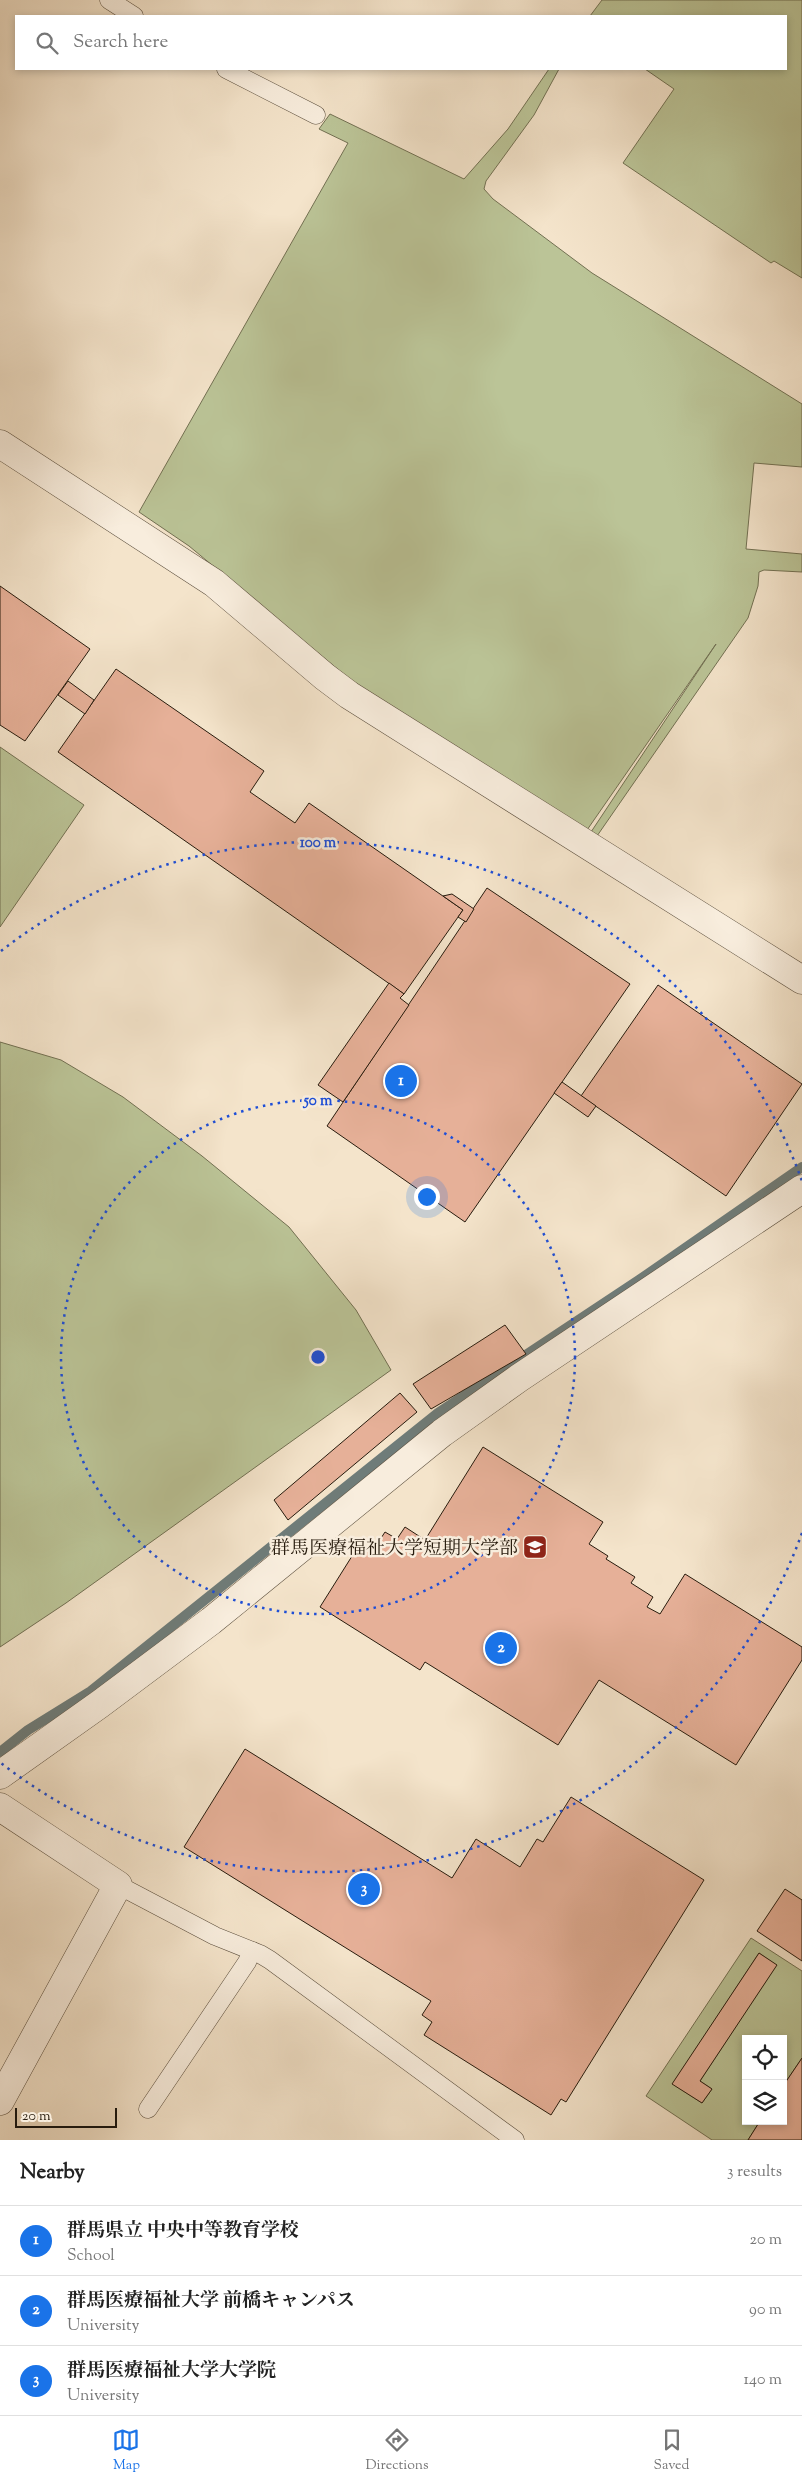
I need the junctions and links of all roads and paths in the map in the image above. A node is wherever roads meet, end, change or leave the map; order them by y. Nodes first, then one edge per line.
1 (109, 0) edge
2 (132, 15) edge
3 (228, 70) edge
4 (316, 115) dead end
5 (0, 444) edge
6 (802, 980) edge
7 (802, 1189) edge
8 (0, 1775) edge
9 (0, 1807) edge
10 (118, 1885) junction
11 (252, 1951) junction
12 (0, 2101) edge
13 (148, 2109) dead end
14 (515, 2140) edge

1 - 2 lane
3 - 4 lane
5 - 6 street
7 - 8 street
9 - 10 street
10 - 11 lane
10 - 12 street
11 - 13 lane
11 - 14 lane

